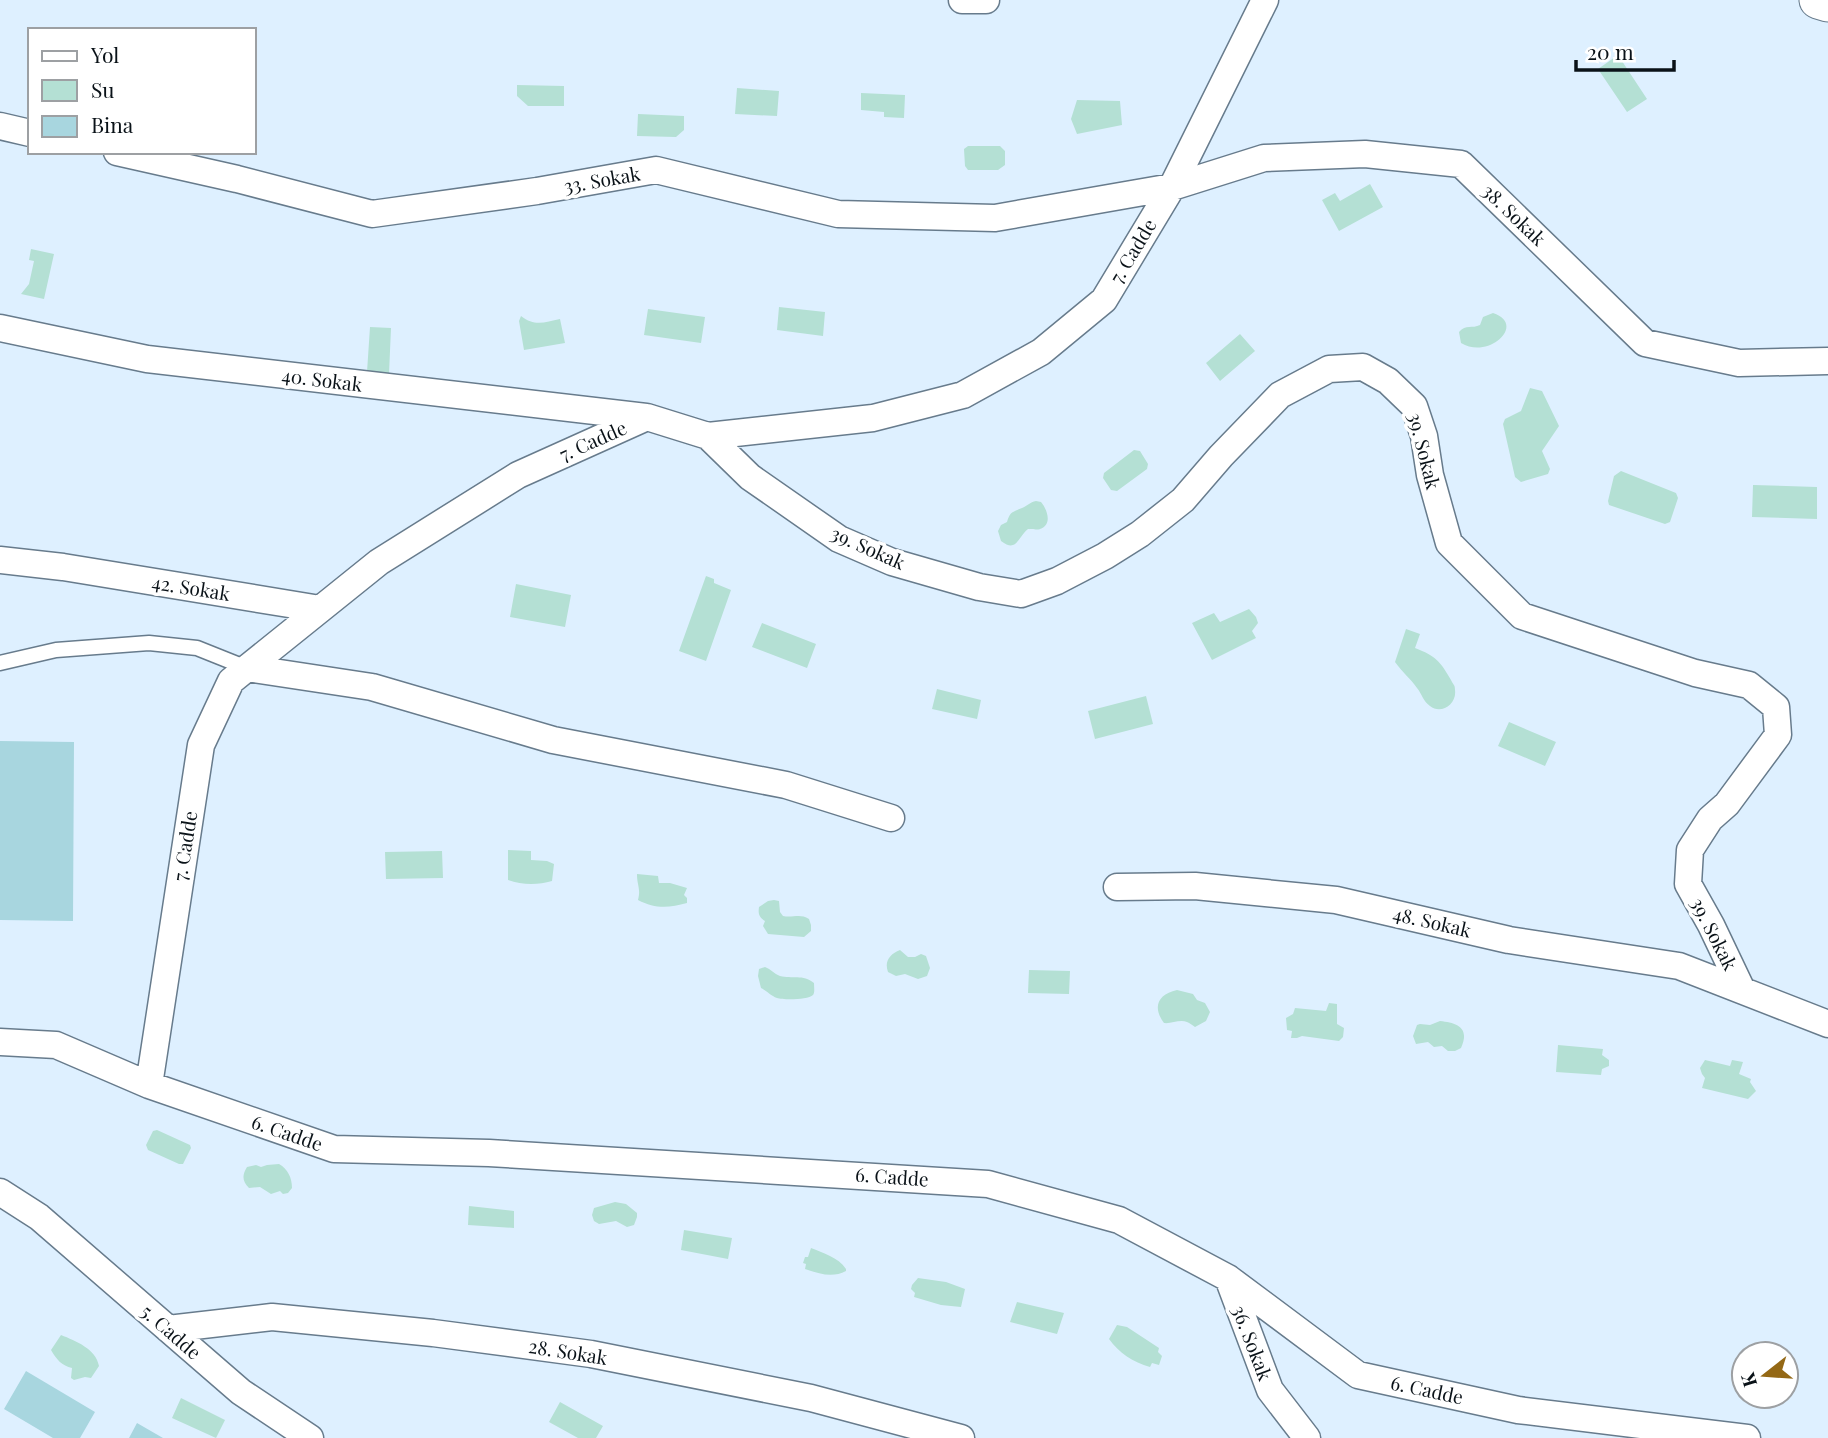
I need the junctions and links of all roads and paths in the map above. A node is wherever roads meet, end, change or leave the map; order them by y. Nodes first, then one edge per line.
1 (962, 0) edge
2 (986, 0) edge
3 (1265, 0) edge
4 (1818, 0) edge
5 (1828, 4) edge
6 (0, 126) edge
7 (28, 133) edge
8 (126, 154) edge
9 (1172, 187) junction
10 (0, 328) edge
11 (1828, 361) edge
12 (647, 417) junction
13 (708, 436) junction
14 (0, 552) edge
15 (0, 560) edge
16 (63, 567) junction
17 (320, 609) junction
18 (0, 663) edge
19 (247, 668) junction
20 (891, 818) dead end
21 (1117, 887) dead end
22 (1742, 990) junction
23 (1828, 1024) edge
24 (0, 1042) edge
25 (149, 1085) junction
26 (0, 1192) edge
27 (1228, 1278) junction
28 (168, 1329) junction
29 (310, 1438) edge
30 (961, 1438) edge
31 (1307, 1438) edge
32 (1747, 1438) edge

1 - 2 street
3 - 9 street, 7. Cadde
4 - 5 main road
6 - 7 street
8 - 9 street, 33. Sokak
9 - 11 street, 38. Sokak
9 - 13 street, 7. Cadde
10 - 12 street, 40. Sokak
12 - 13 street, 7. Cadde
12 - 17 street, 7. Cadde
13 - 22 street, 39. Sokak
14 - 16 street, 42. Sokak
15 - 16 street, 42. Sokak
16 - 17 street, 42. Sokak
17 - 19 street, 7. Cadde
18 - 19 lane
19 - 20 street
19 - 25 street, 7. Cadde
21 - 22 street, 48. Sokak
22 - 23 street, 39. Sokak
24 - 25 street, 6. Cadde
25 - 27 street, 6. Cadde
26 - 28 street, 5. Cadde
27 - 31 street, 36. Sokak
27 - 32 street, 6. Cadde
28 - 29 street, 5. Cadde
28 - 30 street, 28. Sokak

